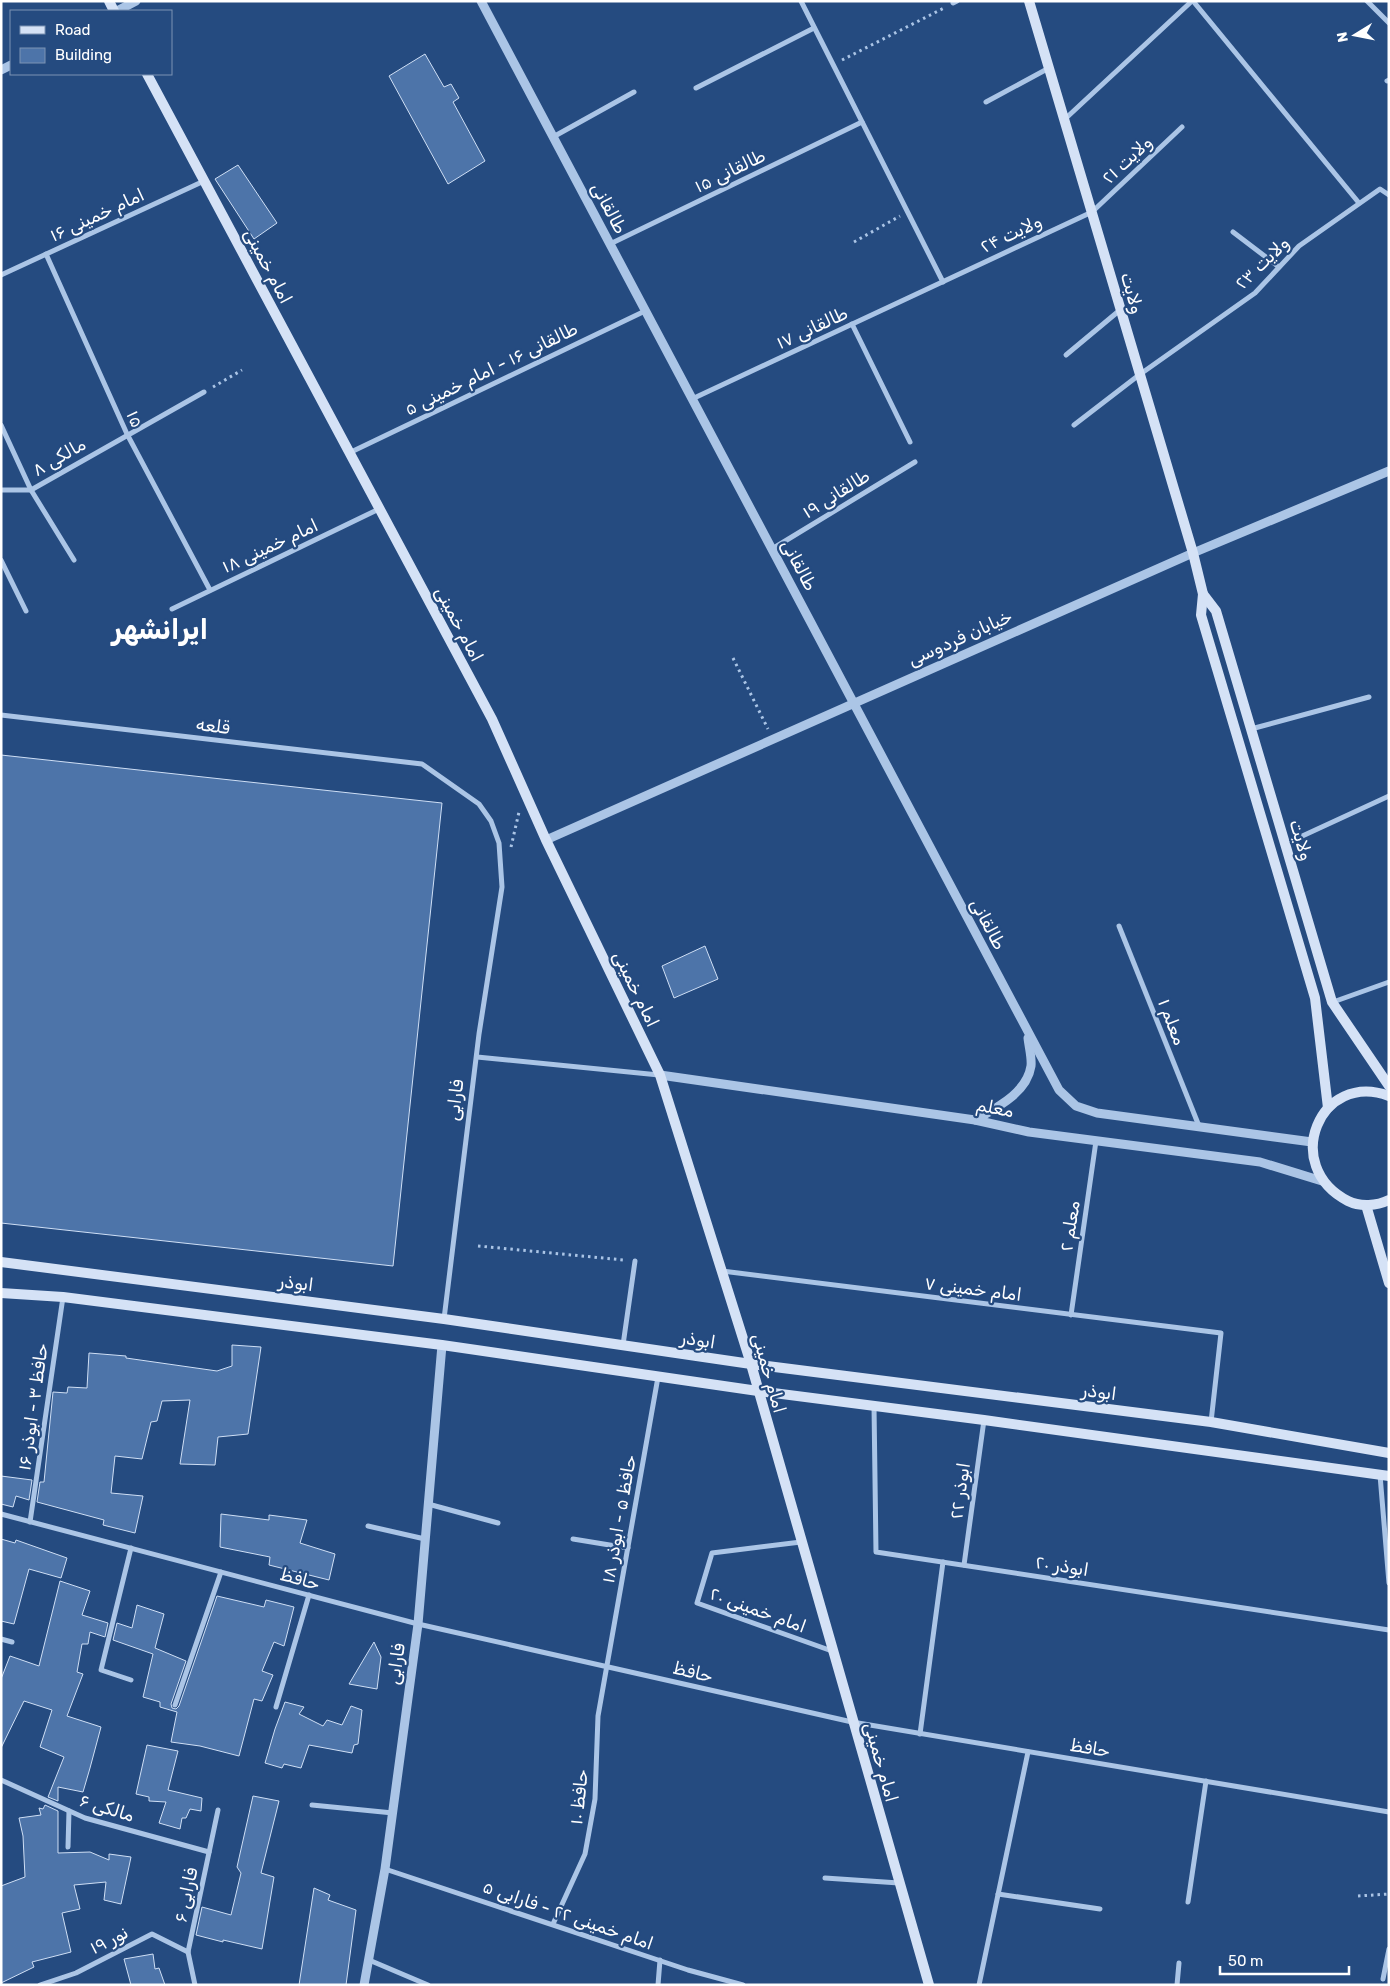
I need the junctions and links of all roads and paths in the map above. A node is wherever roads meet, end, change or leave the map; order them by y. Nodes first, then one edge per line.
1 (136, 1) edge
2 (481, 1) edge
3 (801, 1) edge
4 (1029, 1) edge
5 (1192, 1) edge
6 (1367, 1) edge
7 (955, 2) edge
8 (117, 10) edge
9 (1389, 24) edge
10 (814, 28) junction
11 (833, 65) junction
12 (1049, 68) junction
13 (148, 75) edge
14 (696, 88) dead end
15 (634, 92) dead end
16 (986, 102) dead end
17 (1065, 119) junction
18 (862, 122) junction
19 (1182, 127) dead end
20 (553, 137) junction
21 (204, 181) junction
22 (1389, 195) edge
23 (1360, 203) junction
24 (907, 212) junction
25 (1092, 212) junction
26 (1233, 232) dead end
27 (854, 242) dead end
28 (610, 244) junction
29 (46, 254) junction
30 (1278, 268) junction
31 (1, 275) edge
32 (943, 282) junction
33 (1120, 310) junction
34 (646, 311) junction
35 (852, 324) junction
36 (1066, 354) dead end
37 (242, 370) dead end
38 (1139, 375) junction
39 (204, 392) joint
40 (692, 399) junction
41 (1, 425) edge
42 (1074, 425) dead end
43 (127, 434) junction
44 (910, 442) dead end
45 (349, 452) junction
46 (915, 462) dead end
47 (1389, 471) edge
48 (1, 490) edge
49 (30, 490) junction
50 (379, 509) junction
51 (772, 549) junction
52 (1192, 553) junction
53 (1, 560) edge
54 (74, 560) dead end
55 (210, 590) junction
56 (1203, 594) junction
57 (172, 609) dead end
58 (26, 611) dead end
59 (733, 658) dead end
60 (1369, 696) dead end
61 (854, 702) junction
62 (1, 715) edge
63 (1251, 729) junction
64 (773, 739) junction
65 (422, 764) joint
66 (524, 788) junction
67 (1389, 796) edge
68 (546, 840) junction
69 (1285, 844) junction
70 (510, 851) dead end
71 (1120, 926) dead end
72 (1389, 982) edge
73 (1332, 1002) junction
74 (1028, 1033) junction
75 (476, 1057) junction
76 (660, 1076) junction
77 (1389, 1086) edge
78 (1389, 1096) edge
79 (1328, 1108) junction
80 (975, 1120) junction
81 (1199, 1126) junction
82 (1096, 1141) junction
83 (1312, 1142) junction
84 (1322, 1181) junction
85 (1389, 1200) edge
86 (1366, 1205) junction
87 (478, 1246) dead end
88 (635, 1261) joint
89 (1, 1262) edge
90 (722, 1271) junction
91 (1389, 1283) edge
92 (1, 1293) edge
93 (63, 1296) junction
94 (1071, 1315) junction
95 (444, 1319) junction
96 (442, 1345) junction
97 (622, 1345) junction
98 (751, 1364) junction
99 (658, 1376) junction
100 (758, 1391) junction
101 (874, 1406) junction
102 (984, 1420) junction
103 (1211, 1422) junction
104 (1389, 1453) edge
105 (1385, 1476) edge
106 (428, 1504) junction
107 (1, 1514) edge
108 (30, 1522) junction
109 (498, 1523) dead end
110 (368, 1526) dead end
111 (425, 1539) junction
112 (573, 1539) dead end
113 (801, 1542) junction
114 (131, 1548) junction
115 (628, 1548) junction
116 (943, 1562) junction
117 (964, 1565) junction
118 (221, 1572) junction
119 (1389, 1583) edge
120 (309, 1595) junction
121 (418, 1624) junction
122 (1389, 1630) edge
123 (1, 1639) edge
124 (12, 1642) dead end
125 (832, 1651) junction
126 (608, 1667) junction
127 (131, 1680) dead end
128 (175, 1705) dead end
129 (276, 1707) dead end
130 (852, 1722) junction
131 (920, 1734) junction
132 (1028, 1752) junction
133 (1, 1780) edge
134 (1206, 1782) junction
135 (312, 1806) dead end
136 (218, 1810) dead end
137 (70, 1811) junction
138 (1389, 1812) edge
139 (393, 1813) junction
140 (68, 1848) dead end
141 (209, 1852) junction
142 (385, 1869) junction
143 (825, 1878) dead end
144 (899, 1883) junction
145 (998, 1894) junction
146 (1389, 1894) edge
147 (1358, 1896) dead end
148 (1188, 1902) dead end
149 (1100, 1909) dead end
150 (553, 1924) junction
151 (1389, 1949) edge
152 (188, 1952) junction
153 (369, 1960) junction
154 (660, 1960) junction
155 (1179, 1963) dead end
156 (1382, 1979) dead end
157 (40, 1985) edge
158 (195, 1985) edge
159 (364, 1985) edge
160 (428, 1985) edge
161 (658, 1985) edge
162 (743, 1985) edge
163 (929, 1985) edge
164 (979, 1985) edge
165 (1177, 1985) edge

1 - 8 street
2 - 20 street, طالقانی
3 - 10 street
4 - 12 main road, ولایت
5 - 17 street
5 - 23 street
6 - 9 street
7 - 11 path
10 - 11 street
10 - 14 street
11 - 18 street
12 - 16 street
12 - 17 main road, ولایت
13 - 21 main road, امام خمینی
15 - 20 street
17 - 25 main road, ولایت
18 - 24 street
18 - 28 street, طالقانی ۱۵
19 - 25 street, ولایت ۲۱
20 - 28 street, طالقانی
21 - 29 street, امام خمینی ۱۶
21 - 45 main road, امام خمینی
22 - 23 street, ولایت ۲۳
23 - 30 street, ولایت ۲۳
24 - 27 path
24 - 32 street
25 - 32 street, ولایت ۲۴
25 - 33 main road, ولایت
26 - 30 street
28 - 34 street, طالقانی
29 - 31 street, امام خمینی ۱۶
29 - 43 street, ۱۵
30 - 38 street, ولایت ۲۳
32 - 35 street, طالقانی ۱۷
33 - 36 street
33 - 38 main road, ولایت
34 - 40 street, طالقانی
34 - 45 street, طالقانی ۱۶ - امام خمینی ۵
35 - 40 street, طالقانی ۱۷
35 - 44 street
37 - 39 path
38 - 42 street, ولایت ۲۳
38 - 52 main road, ولایت
39 - 43 street, مالکی ۸
40 - 51 street, طالقانی
41 - 49 street
43 - 49 street, مالکی ۸
43 - 55 street, ۱۵
45 - 50 main road, امام خمینی
46 - 51 street, طالقانی ۱۹
47 - 52 street, خیابان فردوسی
48 - 49 street, مالکی ۸
49 - 54 street
50 - 55 street, امام خمینی ۱۸
50 - 66 main road, امام خمینی
51 - 61 street, طالقانی
52 - 56 main road, ولایت
52 - 61 street, خیابان فردوسی
53 - 58 street
55 - 57 street, امام خمینی ۱۸
56 - 63 main road, ولایت
56 - 79 main road, ولایت
59 - 64 path
60 - 63 street
61 - 64 street, خیابان فردوسی
61 - 74 street, طالقانی
62 - 65 street, قلعه
63 - 69 main road, ولایت
64 - 68 street, خیابان فردوسی
65 - 75 street, فارابی
66 - 68 main road, امام خمینی
66 - 70 path
67 - 69 street
68 - 76 main road, امام خمینی
69 - 73 main road, ولایت
71 - 81 street, معلم ۱
72 - 73 street
73 - 77 main road, ولایت
74 - 80 street
74 - 81 street, طالقانی
75 - 76 street
75 - 95 street, فارابی
76 - 80 street, معلم
76 - 90 main road, امام خمینی
78 - 79 main road
79 - 83 main road
80 - 82 street, معلم
81 - 83 street
82 - 84 street, معلم
82 - 94 street, معلم ۲
83 - 84 main road
84 - 86 main road
85 - 86 main road
86 - 91 main road
87 - 88 path
88 - 97 street
89 - 95 main road, ابوذر
90 - 94 street, امام خمینی ۷
90 - 98 main road, امام خمینی
92 - 93 main road
93 - 96 main road
93 - 108 street, حافظ ۳ - ابوذر ۱۶
94 - 103 street, امام خمینی ۷
95 - 97 main road, ابوذر
96 - 99 main road
96 - 106 street, فارابی
97 - 98 main road, ابوذر
98 - 100 main road, امام خمینی
98 - 103 main road, ابوذر
99 - 100 main road
99 - 115 street, حافظ ۵ - ابوذر ۱۸
100 - 101 main road
100 - 113 main road, امام خمینی
101 - 102 main road
101 - 116 street, ابوذر ۲۰
102 - 105 main road
102 - 117 street, ابوذر ۲۲
103 - 104 main road, ابوذر
105 - 119 street
106 - 109 street
106 - 111 street, فارابی
107 - 108 street, حافظ
108 - 114 street, حافظ
110 - 111 street
111 - 121 street, فارابی
112 - 115 street
113 - 125 main road, امام خمینی
113 - 125 street, امام خمینی ۲۰
114 - 118 street, حافظ
114 - 127 street
115 - 126 street, حافظ ۵ - ابوذر ۱۸
116 - 117 street, ابوذر ۲۰
116 - 131 street
117 - 122 street, ابوذر ۲۰
118 - 120 street, حافظ
118 - 128 street
120 - 121 street, حافظ
120 - 129 street
121 - 126 street, حافظ
121 - 139 street, فارابی
123 - 124 street
125 - 130 main road, امام خمینی
126 - 130 street, حافظ
126 - 150 street, حافظ ۱۰
130 - 131 street, حافظ
130 - 144 main road, امام خمینی
131 - 132 street, حافظ
132 - 134 street, حافظ
132 - 145 street
133 - 137 street, مالکی ۶
134 - 138 street, حافظ
134 - 148 street
135 - 139 street
136 - 141 street, فارابی ۶
137 - 140 street
137 - 141 street, مالکی ۶
139 - 142 street, فارابی
141 - 152 street, فارابی ۶
142 - 150 street, امام خمینی ۲۲ - فارابی ۵
142 - 153 street, فارابی
143 - 144 street
144 - 163 main road, امام خمینی
145 - 149 street
145 - 164 street
146 - 147 path
150 - 154 street, امام خمینی ۲۲ - فارابی ۵
151 - 156 street
152 - 157 street, نور ۱۹
152 - 158 street, فارابی ۶
153 - 159 street, فارابی
153 - 160 street
154 - 161 street
154 - 162 street, امام خمینی ۲۲ - فارابی ۵
155 - 165 street

